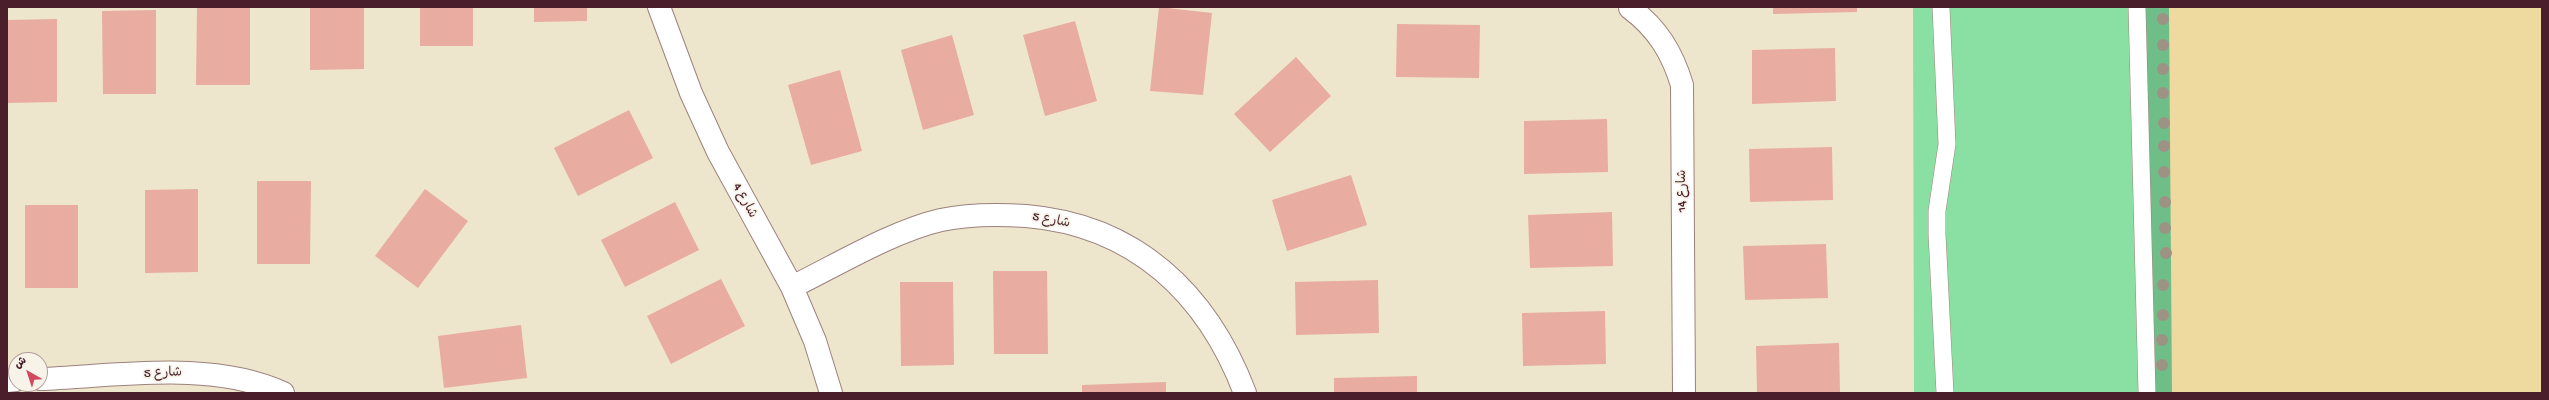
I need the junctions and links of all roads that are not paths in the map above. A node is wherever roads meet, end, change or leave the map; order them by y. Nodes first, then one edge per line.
1 (659, 7) edge
2 (1941, 7) edge
3 (2137, 7) edge
4 (1630, 8) edge
5 (792, 287) junction
6 (48, 379) edge
7 (283, 393) edge
8 (831, 393) edge
9 (1245, 393) edge
10 (1684, 393) edge
11 (1945, 393) edge
12 (2147, 393) edge

1 - 5 street, شارع 4
2 - 11 lane
3 - 12 lane
4 - 10 street, شارع 14
5 - 8 street, شارع 4
5 - 9 street, شارع 5
6 - 7 street, شارع 5

